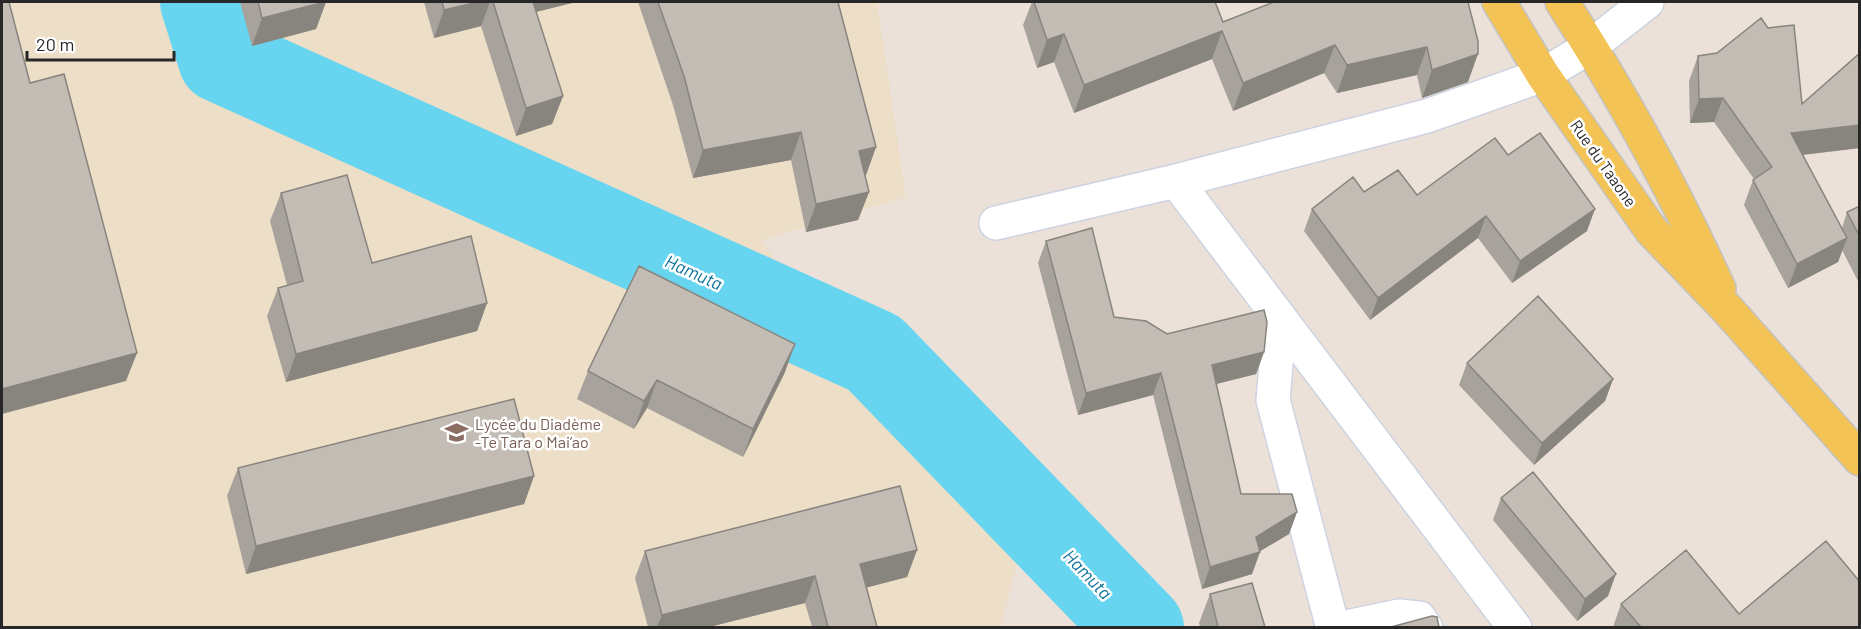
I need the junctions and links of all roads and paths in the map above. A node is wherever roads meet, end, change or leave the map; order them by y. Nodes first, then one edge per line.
1 (1499, 2) edge
2 (1562, 2) edge
3 (1647, 2) edge
4 (1590, 46) junction
5 (1543, 75) junction
6 (1176, 181) junction
7 (996, 223) dead end
8 (1728, 310) junction
9 (1280, 318) junction
10 (1860, 459) edge
11 (1333, 627) edge
12 (1342, 627) edge
13 (1426, 627) edge
14 (1515, 627) edge

1 - 5 main road, Rue du Taaone
2 - 4 main road, Rue du Taaone
3 - 4 street
4 - 5 street
4 - 8 main road, Rue du Taaone
5 - 6 street
5 - 8 main road, Rue du Taaone
6 - 7 street
6 - 9 street
8 - 10 main road, Rue du Taaone
9 - 11 street
9 - 14 street
12 - 13 street

